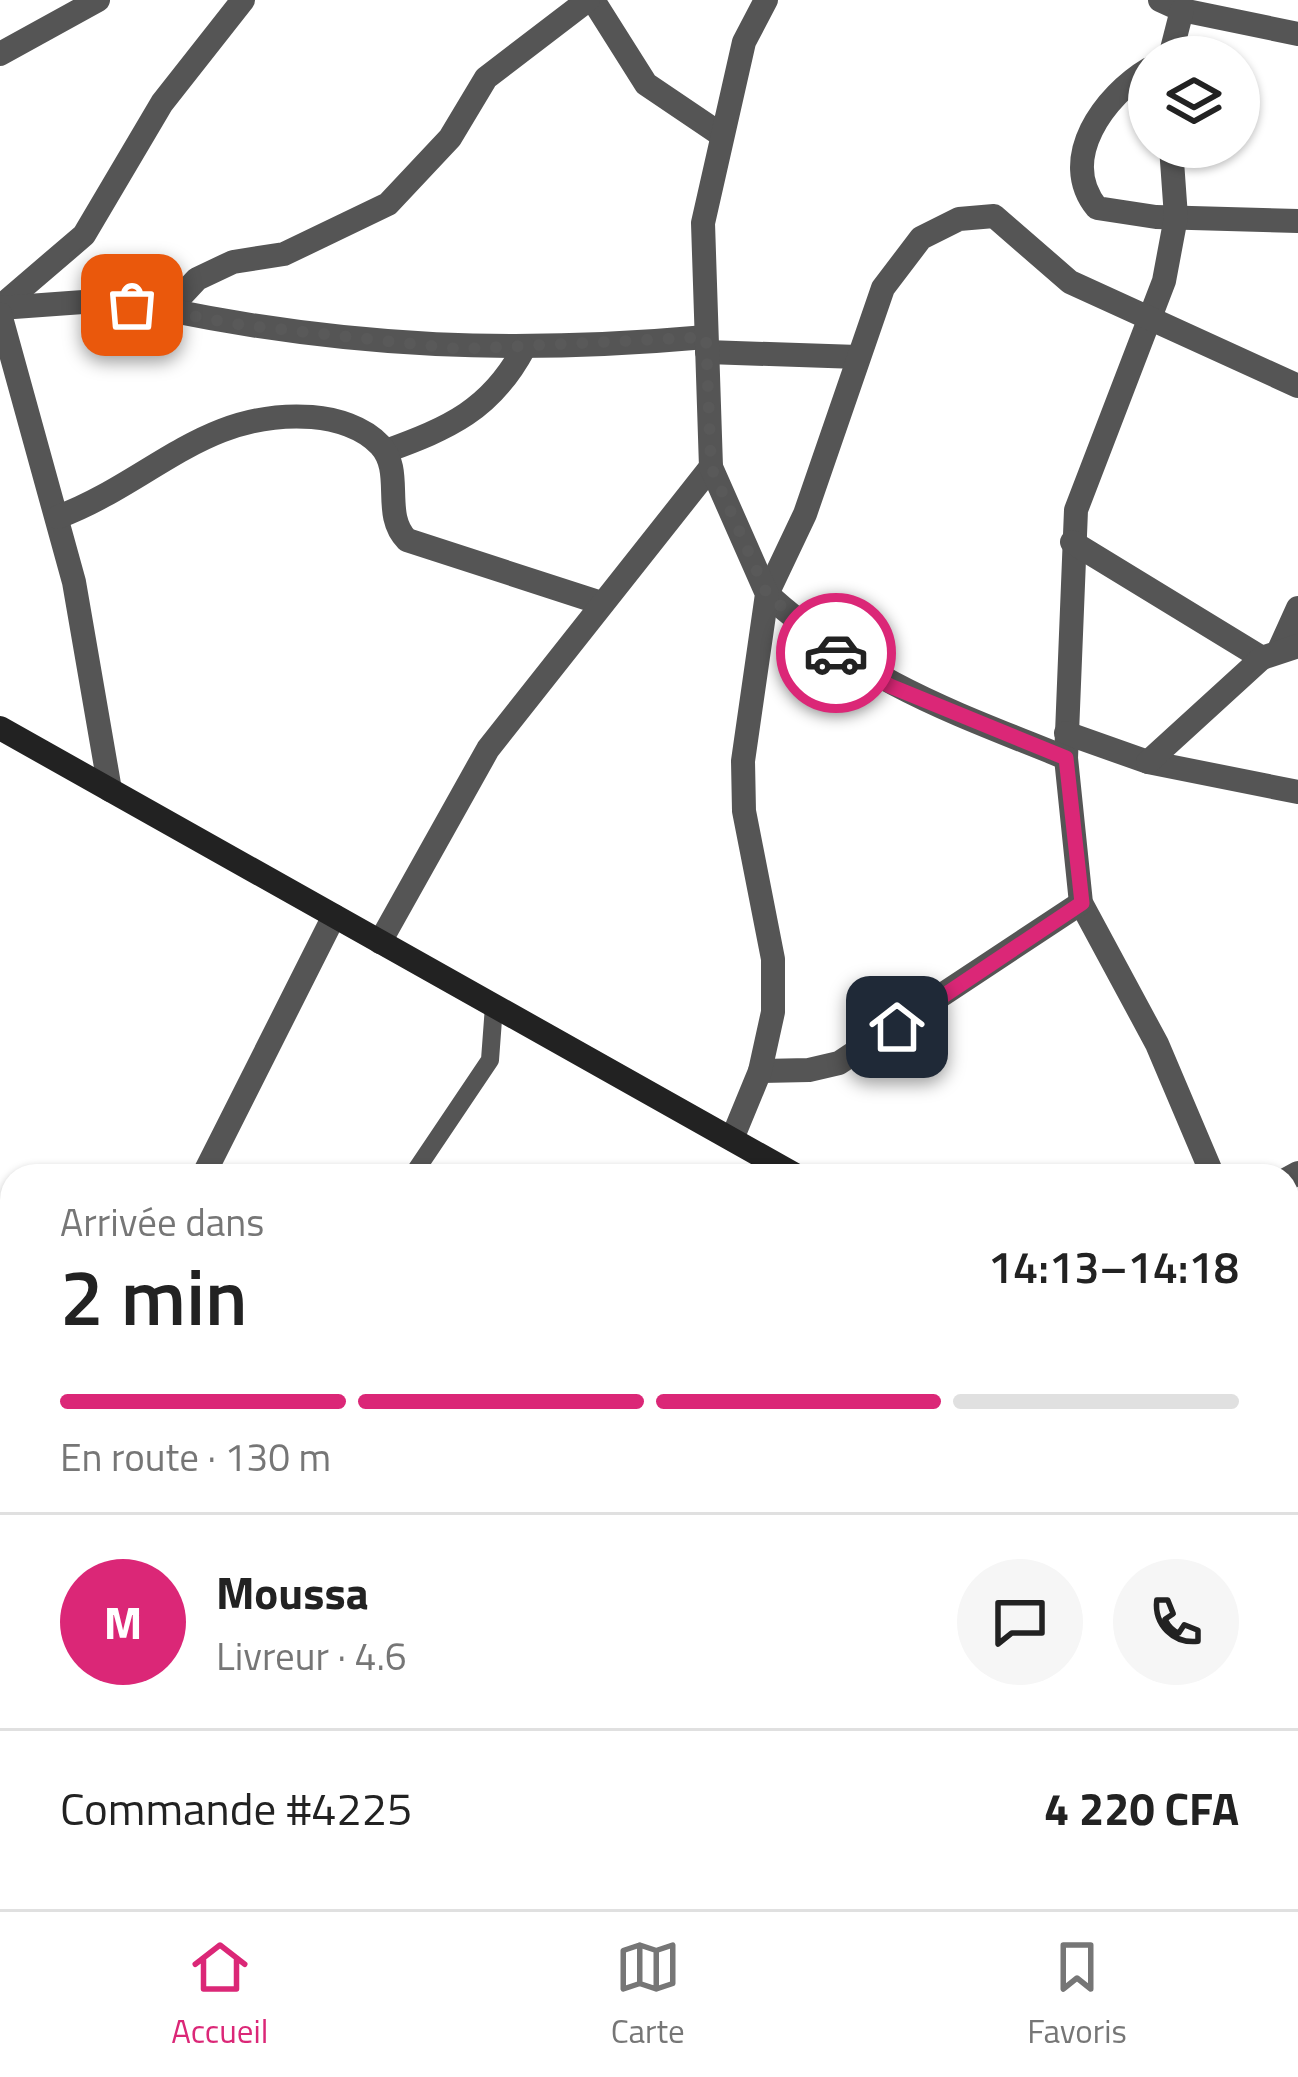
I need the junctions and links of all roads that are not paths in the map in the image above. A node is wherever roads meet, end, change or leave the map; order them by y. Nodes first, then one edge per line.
1 (98, 0) edge
2 (243, 0) edge
3 (591, 0) edge
4 (766, 0) edge
5 (1188, 6) edge
6 (1298, 34) edge
7 (1177, 36) edge
8 (0, 54) edge
9 (1128, 84) edge
10 (720, 134) junction
11 (1172, 168) edge
12 (1176, 217) junction
13 (1298, 220) edge
14 (0, 310) edge
15 (168, 310) junction
16 (1151, 316) junction
17 (707, 344) junction
18 (524, 348) junction
19 (858, 357) junction
20 (1298, 386) edge
21 (386, 452) junction
22 (711, 467) junction
23 (58, 517) junction
24 (1072, 542) junction
25 (767, 594) junction
26 (601, 603) junction
27 (1298, 608) edge
28 (1280, 652) edge
29 (0, 728) edge
30 (1066, 745) junction
31 (1148, 762) junction
32 (110, 790) junction
33 (1298, 792) edge
34 (1082, 903) junction
35 (334, 916) junction
36 (380, 942) junction
37 (494, 1006) junction
38 (760, 1071) junction
39 (732, 1139) junction
40 (208, 1164) edge
41 (420, 1164) edge
42 (776, 1164) edge
43 (1208, 1164) edge

1 - 8 street
2 - 14 street
3 - 10 street
3 - 15 street
4 - 10 street
5 - 6 street
5 - 7 street
9 - 12 street
10 - 17 street
11 - 12 street
12 - 13 street
12 - 16 street
14 - 15 street
14 - 23 street
15 - 18 street
16 - 19 street
16 - 20 street
16 - 24 street
17 - 18 street
17 - 19 street
17 - 22 street
18 - 21 street
19 - 25 street
21 - 23 street
21 - 26 street
22 - 25 street
22 - 26 street
23 - 32 street
24 - 28 street
24 - 30 street
25 - 30 street
25 - 38 street
26 - 36 street
27 - 28 street
28 - 31 street
29 - 32 street
30 - 31 street
30 - 34 street
31 - 33 street
32 - 35 street
34 - 38 street
34 - 43 street
35 - 36 street
35 - 40 street
36 - 37 street
37 - 39 street
37 - 41 lane
38 - 39 street
39 - 42 street

